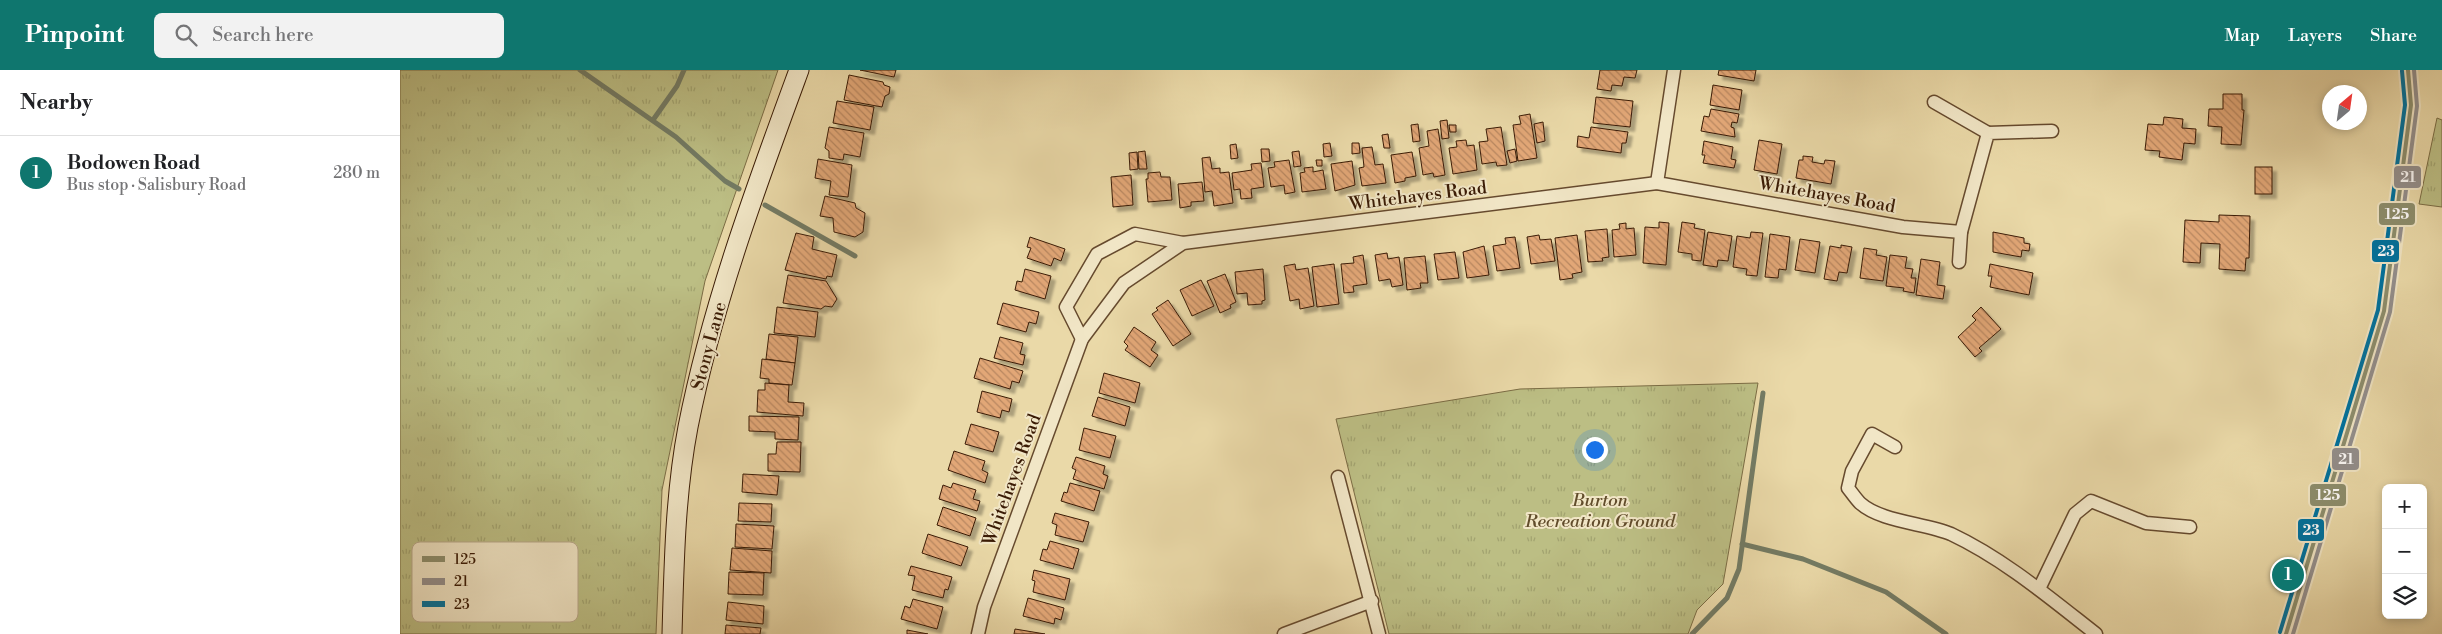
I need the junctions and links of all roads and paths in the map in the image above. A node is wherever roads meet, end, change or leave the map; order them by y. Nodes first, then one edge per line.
1 (799, 70) edge
2 (1674, 70) edge
3 (2408, 70) edge
4 (1934, 102) dead end
5 (2052, 131) dead end
6 (1988, 133) junction
7 (1656, 183) junction
8 (1961, 232) junction
9 (1183, 243) junction
10 (1959, 262) dead end
11 (1082, 339) junction
12 (1895, 447) dead end
13 (1338, 476) dead end
14 (2190, 527) dead end
15 (2039, 589) junction
16 (1372, 601) junction
17 (672, 634) edge
18 (978, 634) edge
19 (1284, 634) edge
20 (1379, 634) edge
21 (2096, 634) edge
22 (2286, 634) edge

1 - 17 main road, Stony Lane
2 - 7 street
3 - 22 street
4 - 6 street
5 - 6 street
6 - 8 street
7 - 8 street, Whitehayes Road
7 - 9 street, Whitehayes Road
8 - 10 street
9 - 11 street, Whitehayes Road
9 - 11 street, Whitehayes Road
11 - 18 street, Whitehayes Road
12 - 15 street
13 - 16 street
14 - 15 street
15 - 21 street
16 - 19 street
16 - 20 street

